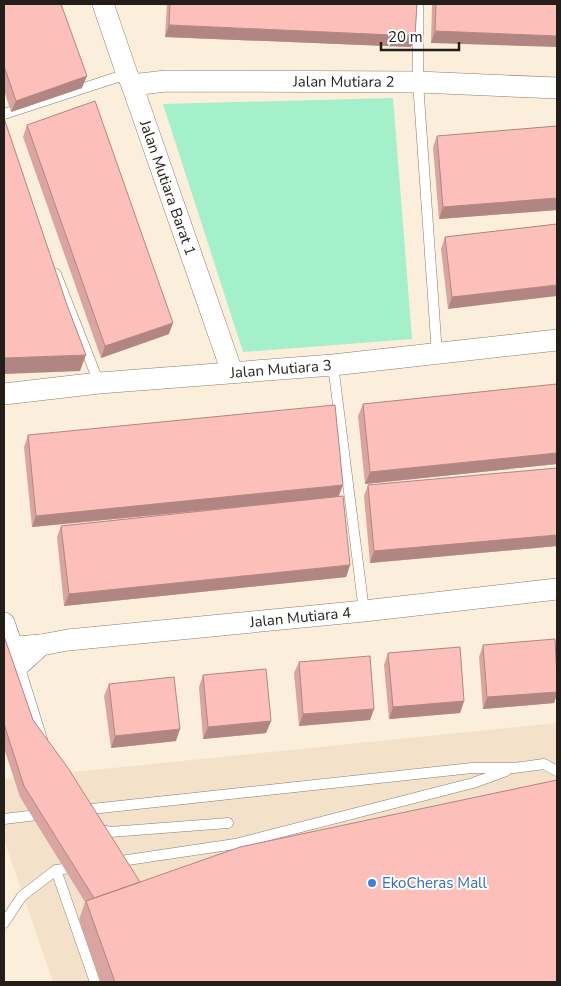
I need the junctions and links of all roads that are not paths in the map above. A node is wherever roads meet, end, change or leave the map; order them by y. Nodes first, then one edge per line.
1 (104, 4) edge
2 (418, 4) edge
3 (130, 79) junction
4 (418, 82) junction
5 (557, 88) edge
6 (4, 114) edge
7 (53, 265) edge
8 (557, 340) edge
9 (437, 354) junction
10 (333, 365) junction
11 (232, 372) junction
12 (99, 383) junction
13 (4, 394) edge
14 (557, 589) edge
15 (364, 611) junction
16 (4, 623) edge
17 (10, 659) edge
18 (44, 748) edge
19 (514, 768) junction
20 (557, 771) edge
21 (73, 811) edge
22 (56, 816) edge
23 (4, 819) edge
24 (228, 823) dead end
25 (83, 826) edge
26 (103, 863) edge
27 (84, 866) edge
28 (56, 870) junction
29 (4, 923) edge
30 (95, 982) edge

1 - 3 street, Jalan Mutiara Barat 1
2 - 4 lane
3 - 4 street, Jalan Mutiara 2
3 - 6 lane
3 - 11 street, Jalan Mutiara Barat 1
4 - 5 street, Jalan Mutiara 2
4 - 9 lane
7 - 12 lane
8 - 9 street, Jalan Mutiara 3
9 - 10 street, Jalan Mutiara 3
10 - 11 street, Jalan Mutiara 3
10 - 15 lane
11 - 12 street, Jalan Mutiara 3
12 - 13 street, Jalan Mutiara 3
14 - 15 street, Jalan Mutiara 4
15 - 17 street, Jalan Mutiara 4
16 - 17 street
17 - 18 lane
19 - 20 lane
19 - 21 lane
19 - 26 lane
22 - 23 lane
24 - 25 lane
27 - 28 lane
28 - 29 lane
28 - 30 lane

